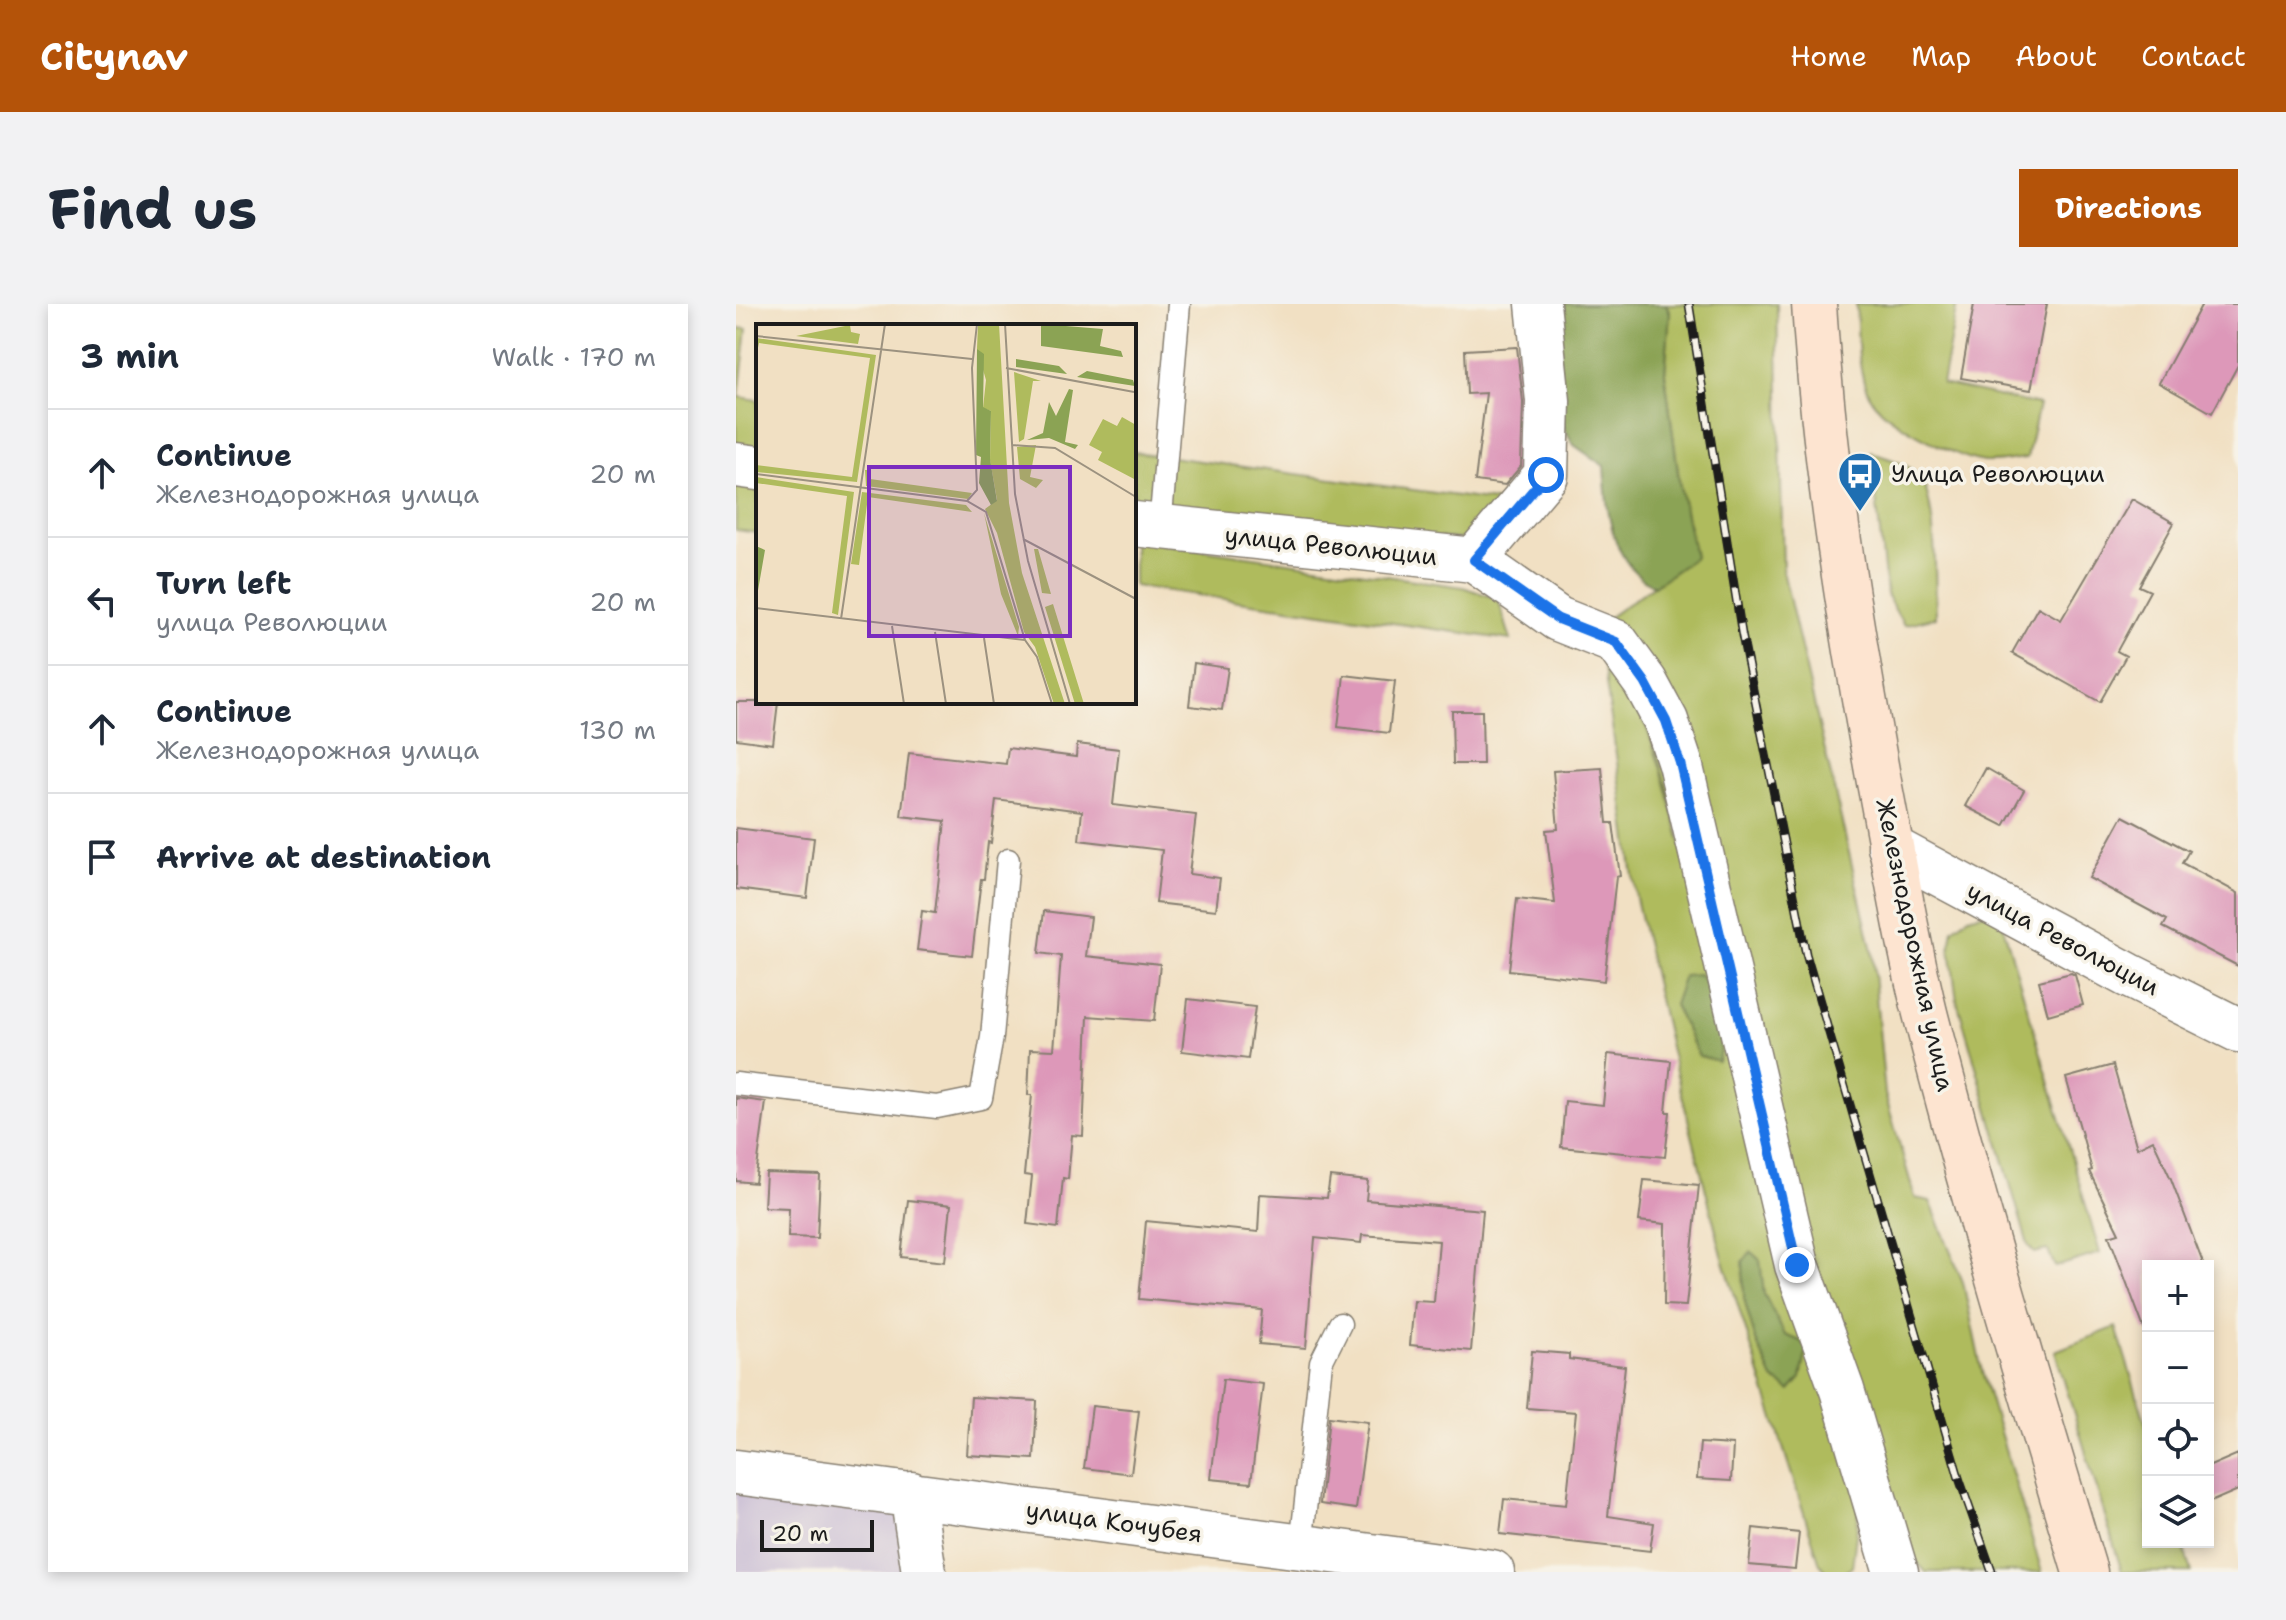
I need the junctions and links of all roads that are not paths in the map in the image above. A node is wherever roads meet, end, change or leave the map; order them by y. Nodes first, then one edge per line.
1 (1179, 304) edge
2 (1538, 304) edge
3 (1814, 304) edge
4 (736, 465) edge
5 (756, 468) edge
6 (1147, 526) edge
7 (1474, 560) junction
8 (1890, 847) junction
9 (1008, 860) dead end
10 (2238, 1030) edge
11 (736, 1084) edge
12 (1340, 1324) dead end
13 (736, 1472) edge
14 (912, 1494) junction
15 (1301, 1547) junction
16 (1234, 1555) edge
17 (924, 1572) edge
18 (1492, 1572) edge
19 (1896, 1572) edge
20 (2085, 1572) edge

1 - 6 lane
2 - 7 street
3 - 8 main road, Железнодорожная улица
4 - 5 street
6 - 7 street, улица Революции
7 - 19 street, улица Революции
8 - 10 street, улица Революции
8 - 20 main road, Железнодорожная улица
9 - 11 lane
12 - 15 lane
13 - 14 street, улица Кочубея
14 - 16 street, улица Кочубея
14 - 17 street
15 - 16 street, улица Кочубея
15 - 18 street, улица Кочубея

